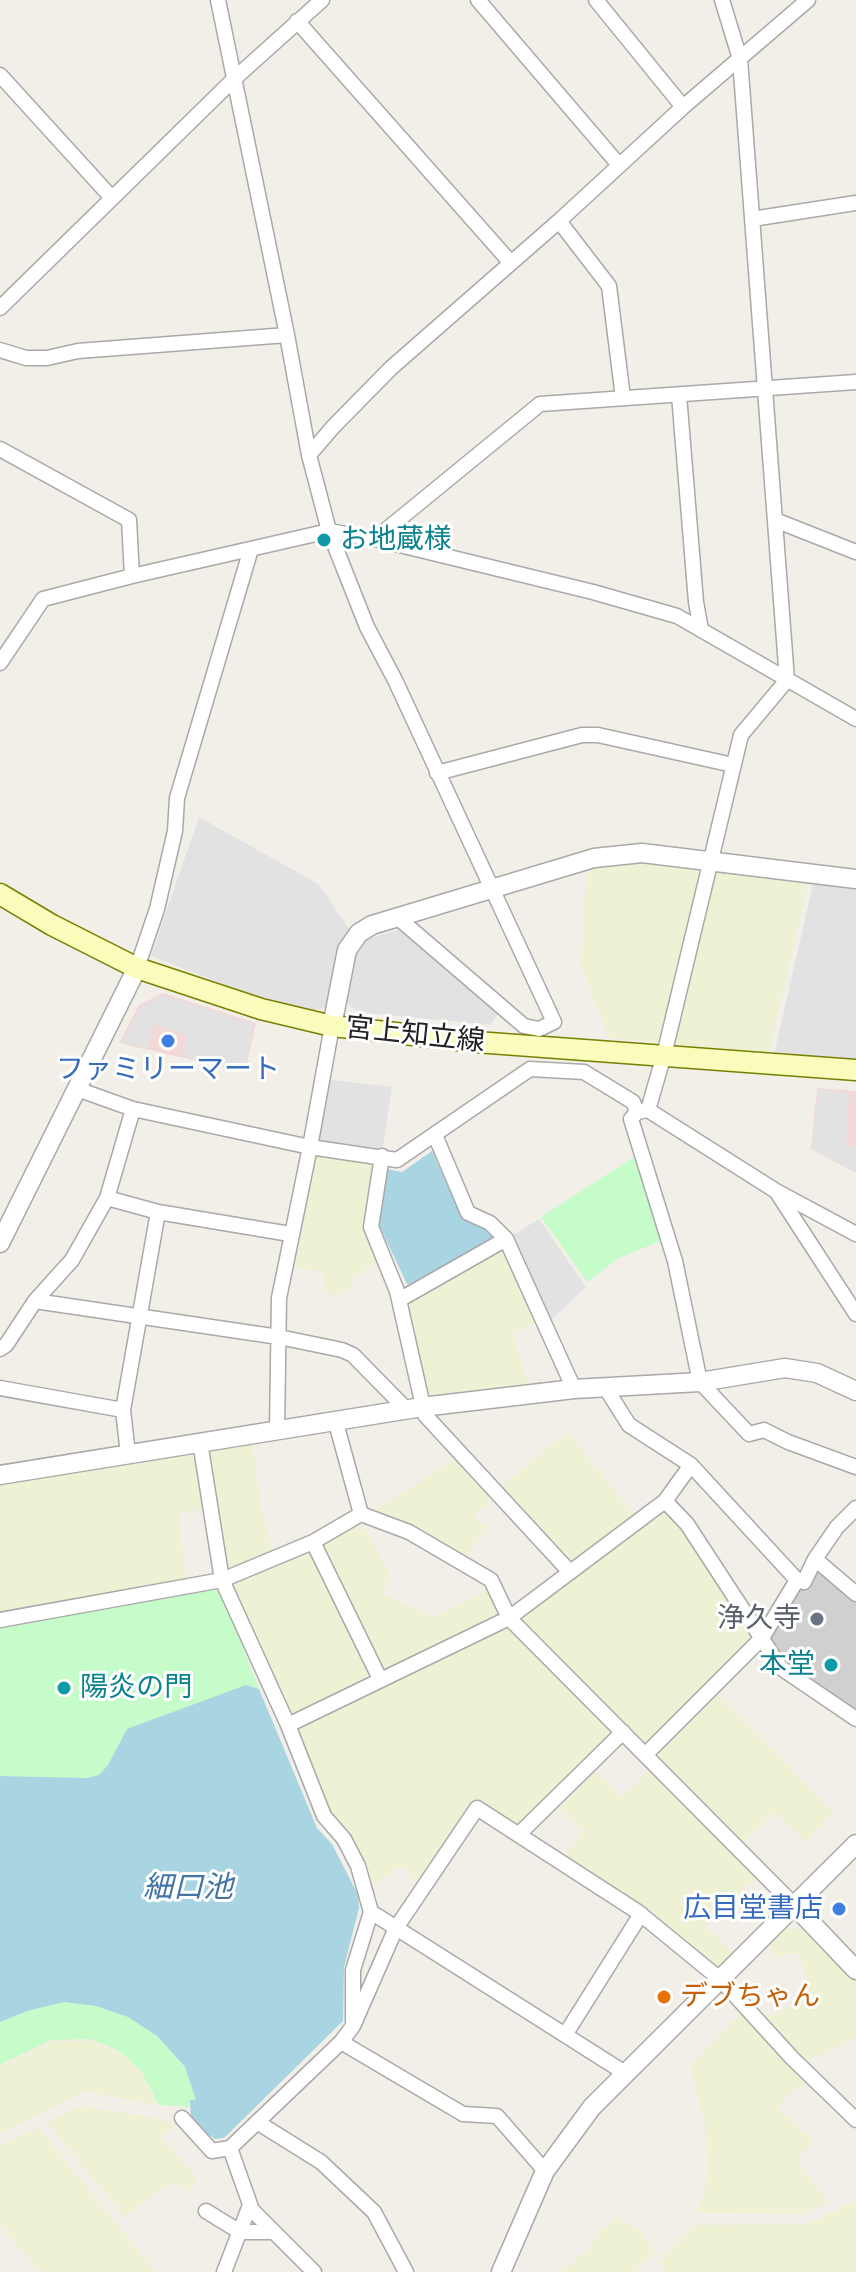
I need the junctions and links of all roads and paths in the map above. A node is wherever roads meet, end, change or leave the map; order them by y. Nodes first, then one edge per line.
1 (218, 0) edge
2 (322, 0) edge
3 (478, 0) edge
4 (596, 0) edge
5 (722, 0) edge
6 (808, 0) edge
7 (297, 21) junction
8 (740, 59) junction
9 (0, 75) edge
10 (234, 79) junction
11 (683, 107) junction
12 (619, 165) junction
13 (112, 198) junction
14 (856, 203) edge
15 (752, 219) junction
16 (559, 221) junction
17 (511, 263) junction
18 (0, 308) edge
19 (287, 335) junction
20 (0, 350) edge
21 (856, 382) edge
22 (765, 390) junction
23 (679, 395) junction
24 (623, 398) junction
25 (0, 449) edge
26 (309, 455) junction
27 (775, 520) junction
28 (329, 531) junction
29 (375, 539) junction
30 (251, 549) junction
31 (856, 552) edge
32 (132, 576) junction
33 (701, 630) junction
34 (0, 663) edge
35 (787, 680) junction
36 (856, 719) edge
37 (733, 765) junction
38 (437, 773) junction
39 (711, 860) junction
40 (856, 879) edge
41 (491, 888) junction
42 (0, 894) edge
43 (397, 917) junction
44 (137, 968) junction
45 (332, 1026) junction
46 (664, 1055) junction
47 (856, 1070) edge
48 (77, 1089) junction
49 (133, 1109) junction
50 (642, 1111) junction
51 (435, 1135) junction
52 (310, 1147) junction
53 (382, 1156) junction
54 (776, 1191) junction
55 (107, 1198) junction
56 (158, 1212) junction
57 (290, 1234) junction
58 (856, 1234) edge
59 (506, 1239) junction
60 (0, 1243) edge
61 (399, 1300) junction
62 (35, 1301) junction
63 (856, 1314) edge
64 (138, 1318) junction
65 (279, 1337) junction
66 (0, 1349) edge
67 (700, 1382) junction
68 (605, 1387) junction
69 (0, 1388) edge
70 (574, 1389) junction
71 (856, 1391) edge
72 (415, 1409) junction
73 (123, 1410) junction
74 (336, 1423) junction
75 (277, 1430) junction
76 (200, 1442) junction
77 (128, 1454) junction
78 (691, 1465) junction
79 (856, 1467) edge
80 (0, 1475) edge
81 (665, 1501) junction
82 (856, 1508) edge
83 (361, 1514) junction
84 (313, 1542) junction
85 (815, 1559) junction
86 (569, 1571) junction
87 (222, 1580) junction
88 (797, 1580) junction
89 (856, 1594) edge
90 (509, 1618) junction
91 (0, 1620) edge
92 (762, 1638) junction
93 (380, 1679) junction
94 (856, 1719) edge
95 (288, 1725) junction
96 (623, 1732) junction
97 (646, 1754) junction
98 (519, 1834) junction
99 (856, 1844) edge
100 (795, 1906) junction
101 (371, 1912) junction
102 (641, 1914) junction
103 (396, 1928) junction
104 (856, 1970) edge
105 (721, 1980) junction
106 (353, 2026) junction
107 (565, 2035) junction
108 (341, 2042) junction
109 (625, 2073) junction
110 (182, 2118) dead end
111 (856, 2120) edge
112 (257, 2122) junction
113 (230, 2148) junction
114 (545, 2171) junction
115 (250, 2205) junction
116 (206, 2211) dead end
117 (240, 2232) junction
118 (274, 2232) junction
119 (224, 2272) edge
120 (314, 2272) edge
121 (406, 2272) edge
122 (501, 2272) edge

1 - 10 street
2 - 7 street
3 - 12 street
4 - 11 street
5 - 8 street
6 - 8 street
7 - 10 street
7 - 17 street
8 - 11 street
8 - 15 street
9 - 13 street
10 - 13 street
10 - 19 street
11 - 12 street
12 - 16 street
13 - 18 street
14 - 15 street
15 - 22 street
16 - 17 street
16 - 24 street
17 - 26 street
19 - 20 street
19 - 26 street
21 - 22 street
22 - 23 street
22 - 27 street
23 - 24 street
23 - 33 street
24 - 29 street
25 - 32 street
26 - 28 street
27 - 31 street
27 - 35 street
28 - 29 street
28 - 30 street
28 - 38 street
29 - 33 street
30 - 32 street
30 - 44 street
32 - 34 street
33 - 35 street
35 - 36 street
35 - 37 street
37 - 38 street
37 - 39 street
38 - 41 street
39 - 40 street
39 - 41 street
39 - 46 street
41 - 43 street
41 - 43 street
42 - 44 main road, 宮上知立線
43 - 45 street
44 - 45 main road, 宮上知立線
44 - 48 street
45 - 46 main road, 宮上知立線
45 - 52 street
46 - 47 main road, 宮上知立線
46 - 50 street
48 - 49 street
48 - 60 street
49 - 52 street
49 - 55 street
50 - 51 street
50 - 54 street
50 - 67 street
51 - 53 street
51 - 59 street
52 - 53 street
52 - 57 street
53 - 61 street
54 - 58 street
54 - 63 street
55 - 56 street
55 - 62 street
56 - 57 street
56 - 64 street
57 - 65 street
59 - 61 street
59 - 70 street
61 - 72 street
62 - 64 street
62 - 66 street
64 - 65 street
64 - 73 street
65 - 72 street
65 - 75 street
67 - 68 street
67 - 71 street
67 - 79 street
68 - 70 street
68 - 78 street
69 - 73 street
70 - 72 street
72 - 74 street
72 - 86 street
73 - 77 street
74 - 75 street
74 - 83 street
75 - 76 street
76 - 77 street
76 - 87 street
77 - 80 street
78 - 81 street
78 - 88 street
81 - 86 street
81 - 92 street
82 - 85 street
83 - 84 street
83 - 90 street
84 - 87 street
84 - 93 street
85 - 88 street
85 - 89 street
86 - 90 street
87 - 91 street
87 - 95 street
88 - 92 street
90 - 93 street
90 - 96 street
92 - 94 street
92 - 97 street
93 - 95 street
95 - 101 street
96 - 97 street
96 - 98 street
97 - 100 street
98 - 102 street
98 - 103 street
99 - 100 street
100 - 104 street
100 - 105 street
101 - 103 street
101 - 106 street
102 - 105 street
102 - 107 street
103 - 106 street
103 - 107 street
105 - 109 street
105 - 111 street
106 - 108 street
107 - 109 street
108 - 112 street
108 - 114 street
109 - 114 street
110 - 113 street
112 - 113 street
112 - 121 street
113 - 115 street
114 - 122 street
115 - 117 street
115 - 118 street
116 - 117 street
117 - 118 street
117 - 119 street
118 - 120 street

